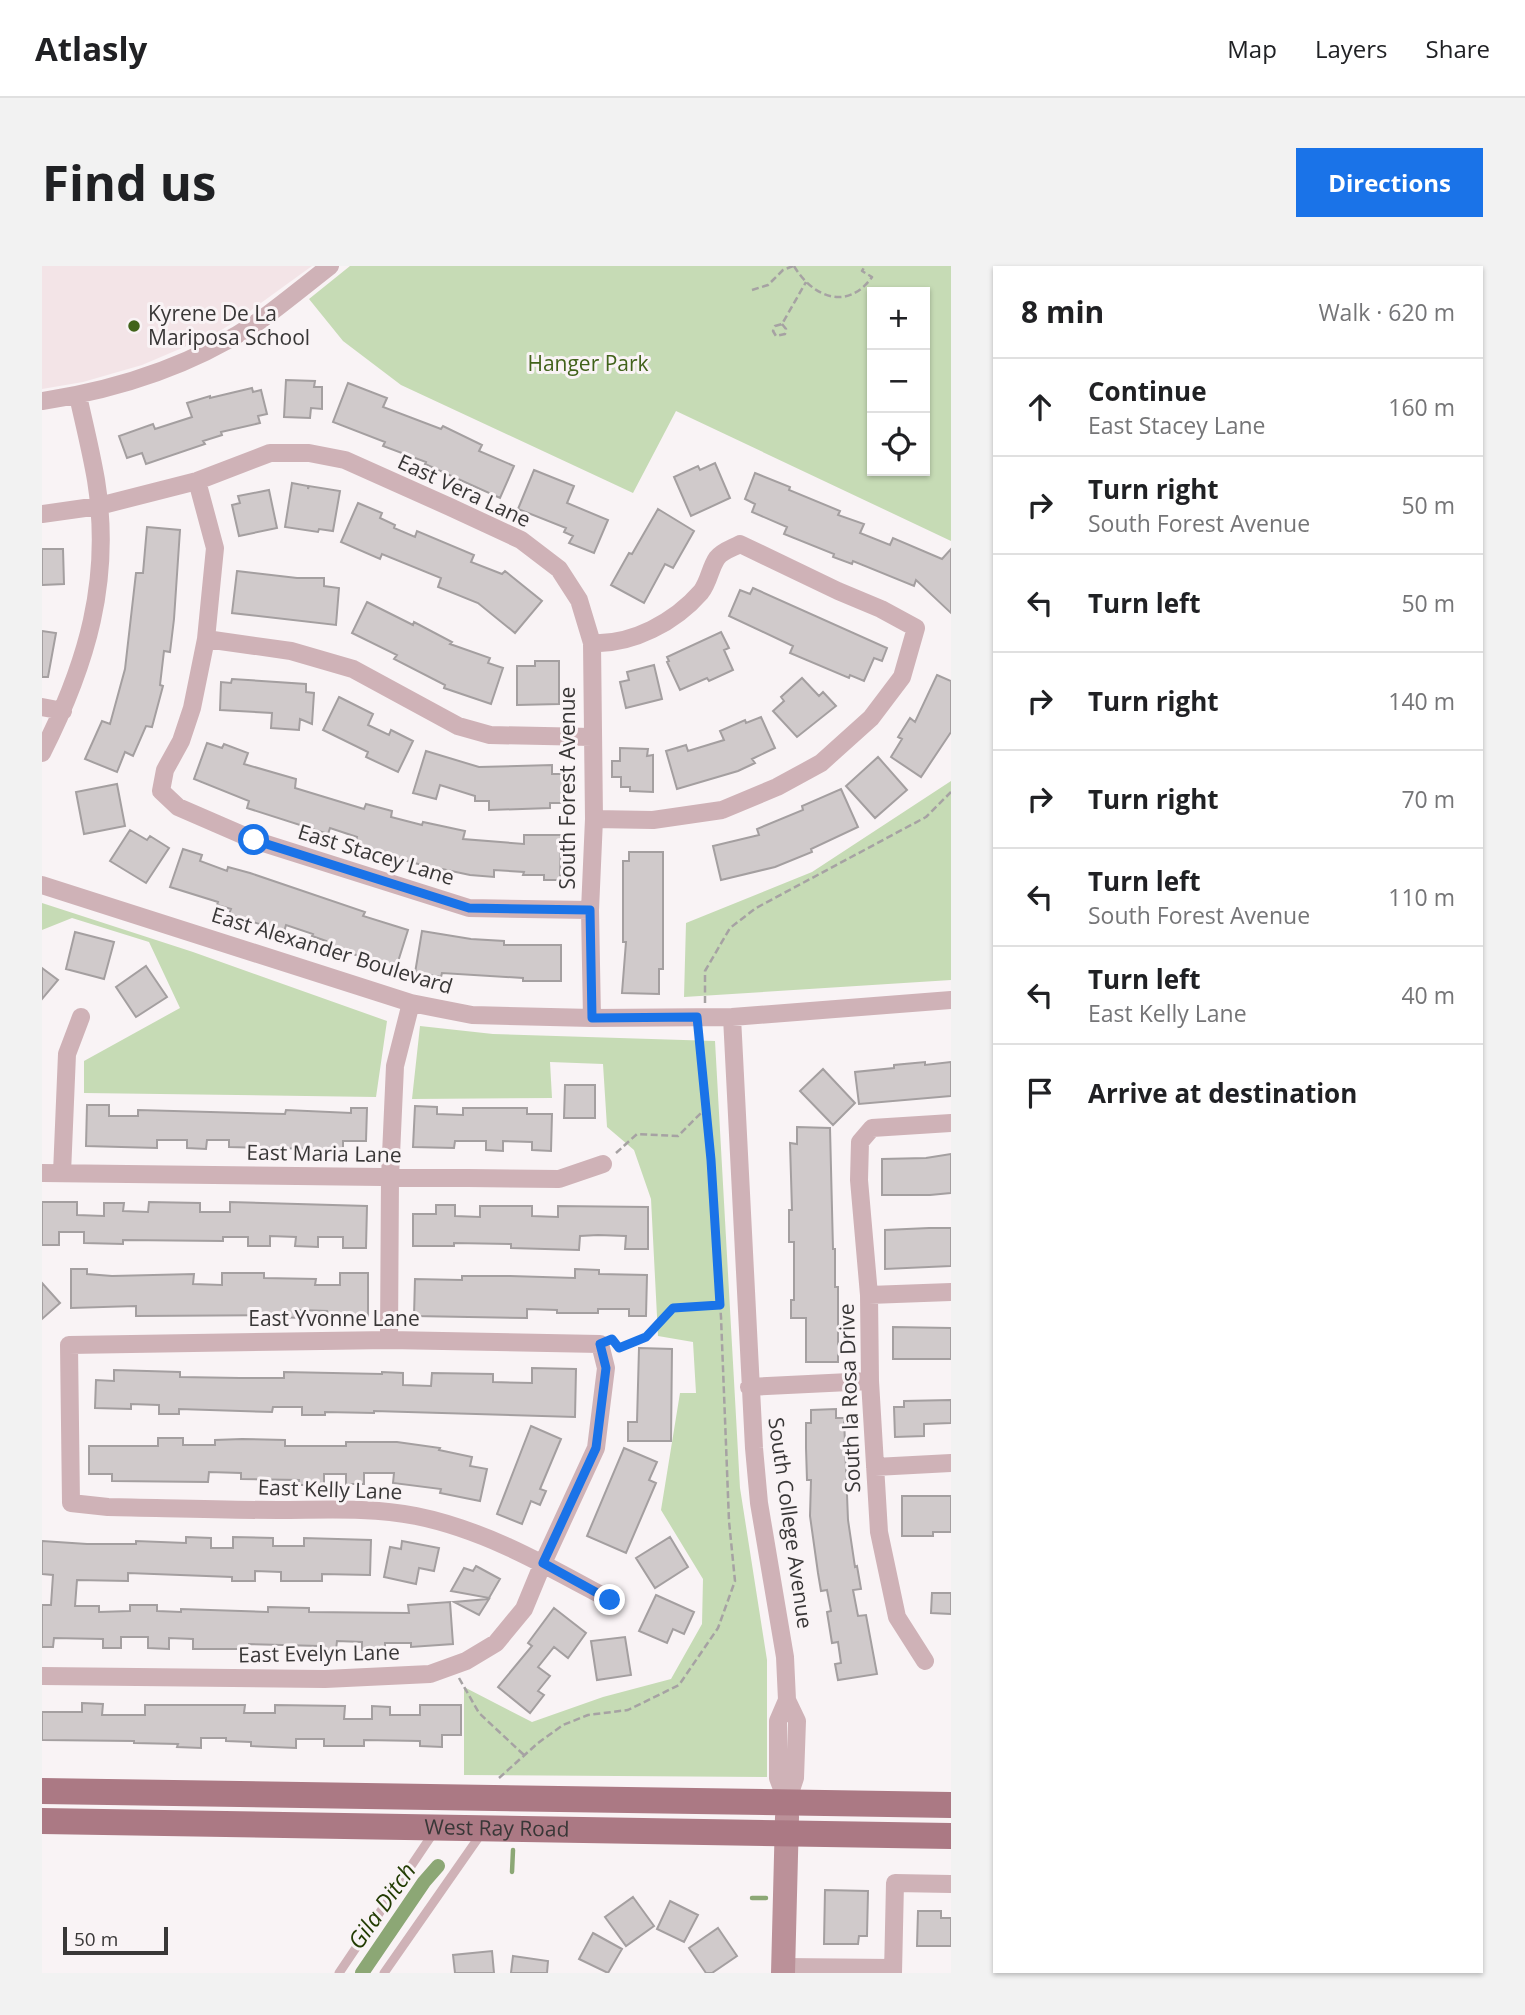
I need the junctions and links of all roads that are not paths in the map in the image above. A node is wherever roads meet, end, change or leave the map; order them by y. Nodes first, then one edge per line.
1 (330, 266) edge
2 (78, 396) junction
3 (42, 401) edge
4 (197, 481) junction
5 (99, 506) junction
6 (42, 514) edge
7 (206, 639) junction
8 (592, 642) junction
9 (42, 707) edge
10 (63, 711) junction
11 (592, 737) junction
12 (42, 753) edge
13 (594, 819) junction
14 (42, 886) edge
15 (590, 910) junction
16 (951, 1000) edge
17 (411, 1003) junction
18 (82, 1017) dead end
19 (732, 1017) junction
20 (592, 1018) junction
21 (951, 1124) edge
22 (603, 1164) road end
23 (42, 1173) edge
24 (62, 1173) junction
25 (390, 1177) junction
26 (951, 1292) edge
27 (869, 1295) junction
28 (388, 1340) junction
29 (870, 1381) junction
30 (749, 1387) junction
31 (951, 1463) edge
32 (875, 1467) junction
33 (71, 1503) joint
34 (543, 1563) junction
35 (610, 1600) dead end
36 (925, 1661) dead end
37 (42, 1676) edge
38 (42, 1791) edge
39 (951, 1805) edge
40 (787, 1818) junction
41 (42, 1821) edge
42 (437, 1828) junction
43 (485, 1828) junction
44 (951, 1836) edge
45 (951, 1884) edge
46 (783, 1970) edge
47 (893, 1971) edge
48 (339, 1973) edge
49 (384, 1973) edge

1 - 2 street
2 - 3 street
2 - 5 street
4 - 5 street, East Vera Lane
4 - 7 street
4 - 8 street, East Vera Lane
5 - 6 street, East Vera Lane
5 - 10 street
7 - 11 street
7 - 15 street, East Stacey Lane
8 - 11 street, South Forest Avenue
8 - 13 street
9 - 10 street
10 - 12 street
11 - 13 street, South Forest Avenue
13 - 15 street, South Forest Avenue
14 - 17 street, East Alexander Boulevard
15 - 20 street, South Forest Avenue
16 - 19 street, East Alexander Boulevard
17 - 20 street, East Alexander Boulevard
17 - 25 street
18 - 24 street
19 - 20 street, East Alexander Boulevard
19 - 30 street, South College Avenue
21 - 27 street, South la Rosa Drive
22 - 25 street, East Maria Lane
23 - 24 street, East Maria Lane
24 - 25 street, East Maria Lane
25 - 28 street
26 - 27 street
27 - 29 street, South la Rosa Drive
28 - 33 street, East Yvonne Lane
28 - 34 street, East Yvonne Lane
29 - 30 street
29 - 32 street, South la Rosa Drive
30 - 40 street, South College Avenue
31 - 32 street
32 - 36 street, South la Rosa Drive
33 - 34 street, East Kelly Lane
34 - 35 street, East Kelly Lane
34 - 37 street, East Evelyn Lane
38 - 40 main road, West Ray Road
39 - 40 main road, West Ray Road
40 - 43 main road, West Ray Road
40 - 44 main road, West Ray Road
40 - 46 street
41 - 42 main road, West Ray Road
42 - 43 main road, West Ray Road
42 - 48 lane
43 - 49 lane
45 - 47 street
46 - 47 street

